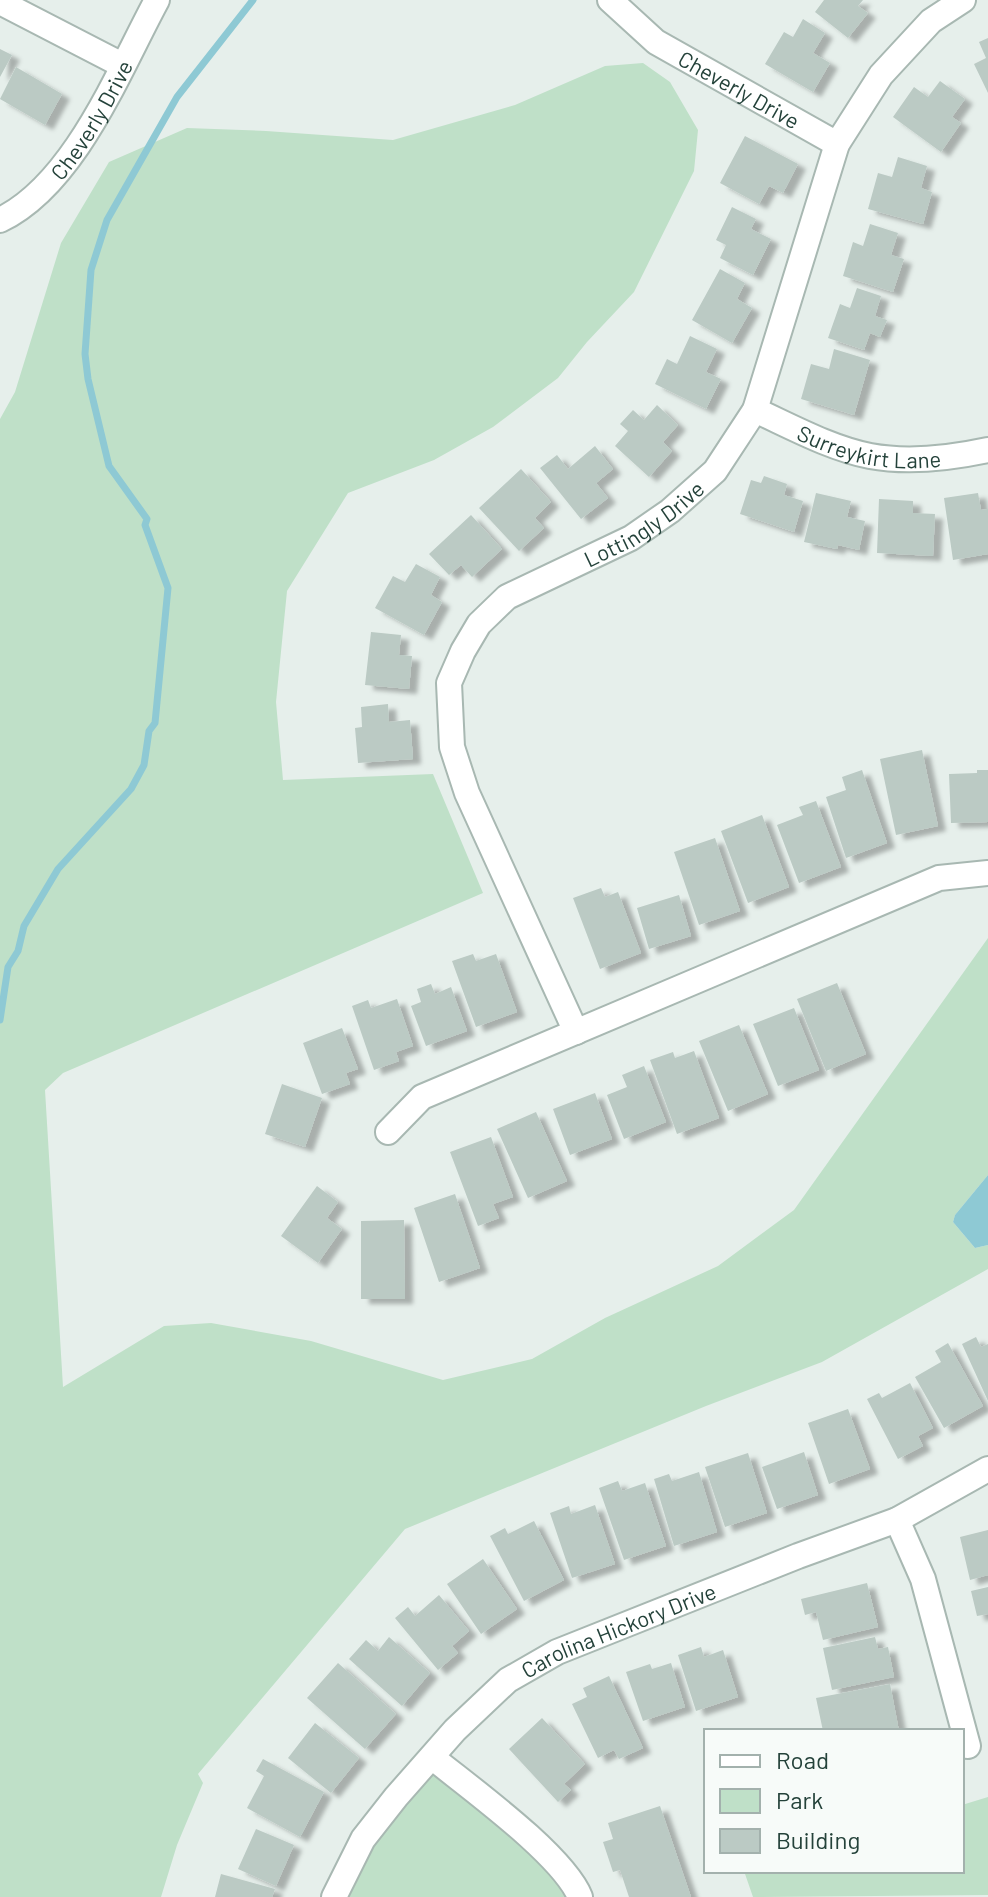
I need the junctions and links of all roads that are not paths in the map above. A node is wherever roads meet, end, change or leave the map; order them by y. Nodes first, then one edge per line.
1 (157, 0) edge
2 (610, 0) edge
3 (963, 0) edge
4 (0, 2) edge
5 (122, 65) junction
6 (837, 144) junction
7 (0, 220) edge
8 (755, 410) junction
9 (988, 450) edge
10 (988, 873) edge
11 (576, 1032) junction
12 (388, 1132) dead end
13 (988, 1469) edge
14 (897, 1520) junction
15 (963, 1729) edge
16 (964, 1731) edge
17 (968, 1746) dead end
18 (433, 1758) junction
19 (334, 1897) edge
20 (580, 1897) edge

1 - 5 street, Cheverly Drive
2 - 6 street, Cheverly Drive
3 - 6 street, Lottingly Drive
4 - 5 street
5 - 7 street, Cheverly Drive
6 - 8 street, Lottingly Drive
8 - 9 street, Surreykirt Lane
8 - 11 street, Lottingly Drive
10 - 11 street
11 - 12 street
13 - 14 street, Carolina Hickory Drive
14 - 15 street
14 - 18 street, Carolina Hickory Drive
16 - 17 street
18 - 19 street, Carolina Hickory Drive
18 - 20 street

